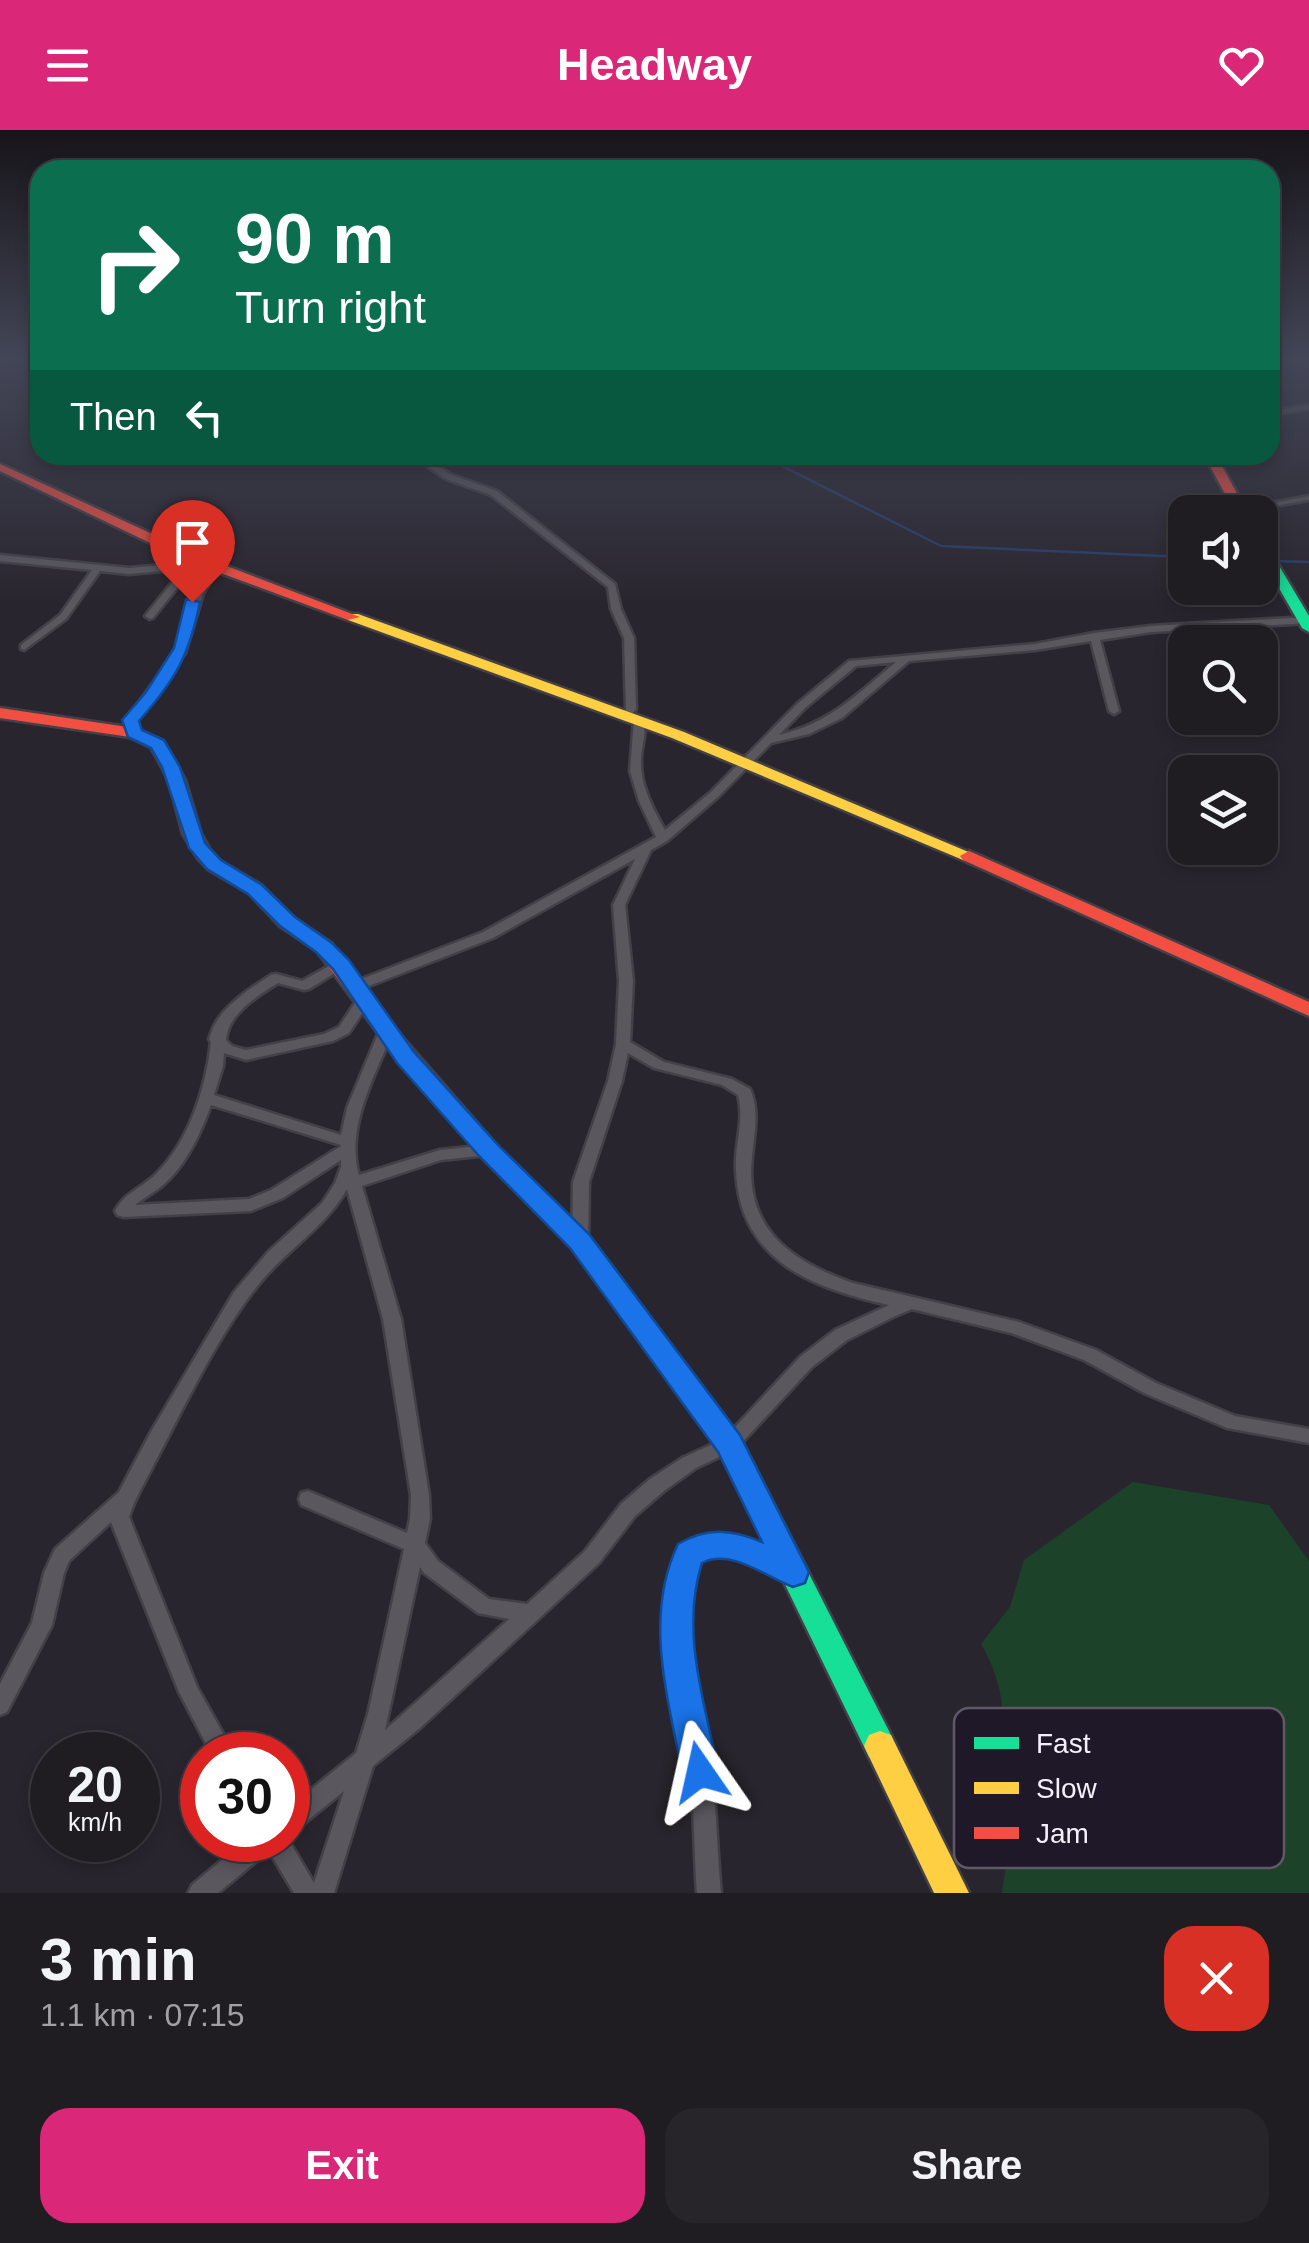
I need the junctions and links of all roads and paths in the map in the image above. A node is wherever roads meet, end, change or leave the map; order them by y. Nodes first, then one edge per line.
1 (429, 465) edge
2 (1215, 465) edge
3 (0, 467) edge
4 (1231, 495) edge
5 (1309, 498) edge
6 (1278, 504) edge
7 (0, 558) edge
8 (205, 566) junction
9 (98, 568) junction
10 (1278, 574) edge
11 (150, 616) dead end
12 (1308, 623) edge
13 (1094, 636) junction
14 (24, 647) dead end
15 (909, 657) junction
16 (1114, 711) dead end
17 (0, 713) edge
18 (632, 719) junction
19 (134, 733) junction
20 (763, 743) junction
21 (743, 762) junction
22 (663, 838) junction
23 (644, 850) junction
24 (341, 965) junction
25 (361, 992) junction
26 (1309, 1010) edge
27 (387, 1029) junction
28 (216, 1039) junction
29 (622, 1044) junction
30 (206, 1098) junction
31 (488, 1150) junction
32 (350, 1160) junction
33 (580, 1241) junction
34 (912, 1304) junction
35 (1309, 1436) edge
36 (730, 1444) junction
37 (308, 1498) dead end
38 (124, 1499) junction
39 (415, 1546) junction
40 (793, 1572) junction
41 (530, 1613) junction
42 (0, 1705) edge
43 (211, 1732) edge
44 (364, 1763) junction
45 (310, 1805) edge
46 (237, 1862) edge
47 (288, 1862) edge
48 (200, 1893) edge
49 (307, 1893) edge
50 (322, 1893) edge
51 (709, 1893) edge
52 (952, 1893) edge

1 - 18 street
2 - 4 street
3 - 8 street
5 - 6 street
7 - 9 street
8 - 9 street
8 - 11 street
8 - 18 street
8 - 19 street
9 - 14 street
10 - 12 street
12 - 13 street
13 - 15 street
13 - 16 street
15 - 20 street
15 - 20 street
17 - 19 street
18 - 21 street
18 - 22 street
19 - 24 street
20 - 21 street
21 - 22 street
21 - 26 street
22 - 23 street
23 - 25 street
23 - 29 street
24 - 25 street
24 - 28 street
25 - 27 street
25 - 28 street
27 - 31 street
27 - 32 street
28 - 30 street
29 - 33 street
29 - 34 street
30 - 32 street
30 - 32 street
31 - 32 street
31 - 33 street
32 - 38 street
32 - 39 street
33 - 36 street
34 - 35 street
34 - 36 street
36 - 40 street
36 - 41 street
37 - 39 street
38 - 42 street
38 - 43 street
39 - 41 street
39 - 44 street
40 - 51 street
40 - 52 street
41 - 44 street
44 - 45 street
44 - 50 street
46 - 48 street
47 - 49 street

